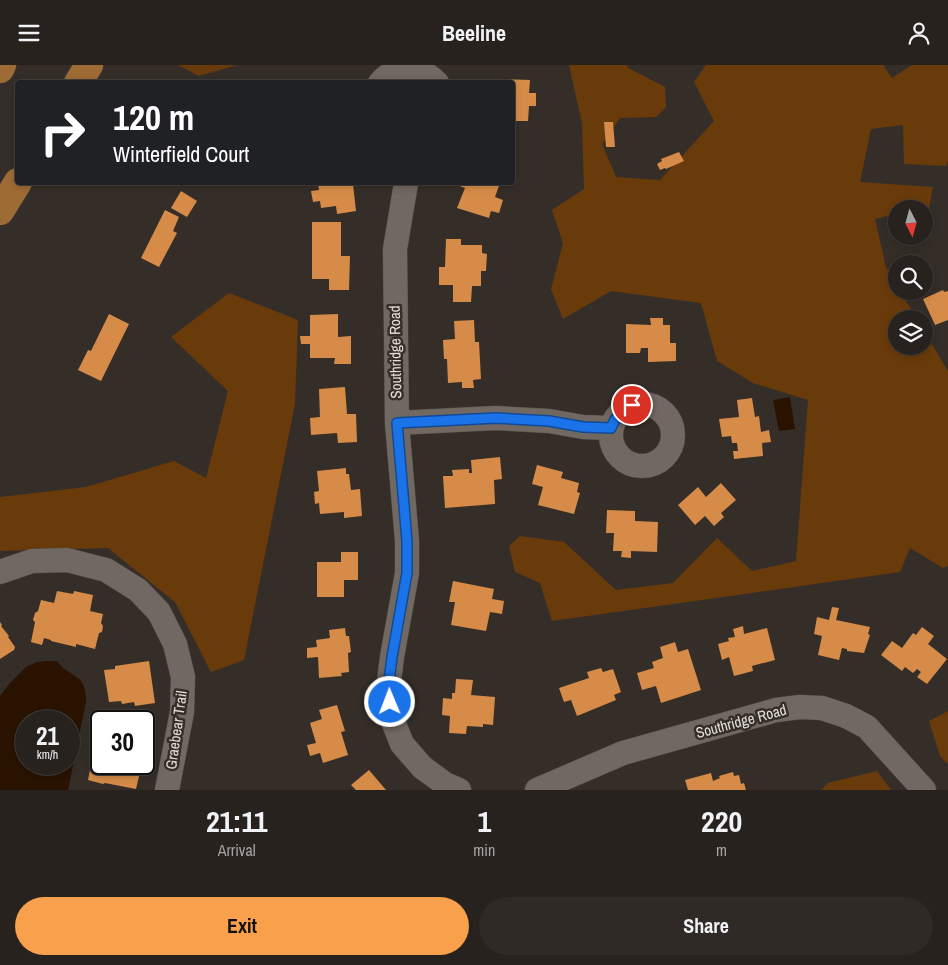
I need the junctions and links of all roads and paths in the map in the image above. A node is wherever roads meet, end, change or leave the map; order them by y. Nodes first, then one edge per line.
1 (2, 65) edge
2 (89, 65) edge
3 (0, 69) edge
4 (80, 80) edge
5 (382, 80) edge
6 (435, 80) edge
7 (17, 185) edge
8 (406, 185) edge
9 (0, 211) edge
10 (397, 423) junction
11 (611, 428) dead end
12 (0, 572) edge
13 (167, 790) edge
14 (458, 790) edge
15 (537, 790) edge
16 (924, 790) edge

1 - 3 main road
2 - 4 main road
5 - 6 street
7 - 9 main road
8 - 10 street, Southridge Road
10 - 11 street
10 - 14 street, Southridge Road
12 - 13 street, Graebear Trail
15 - 16 street, Southridge Road

